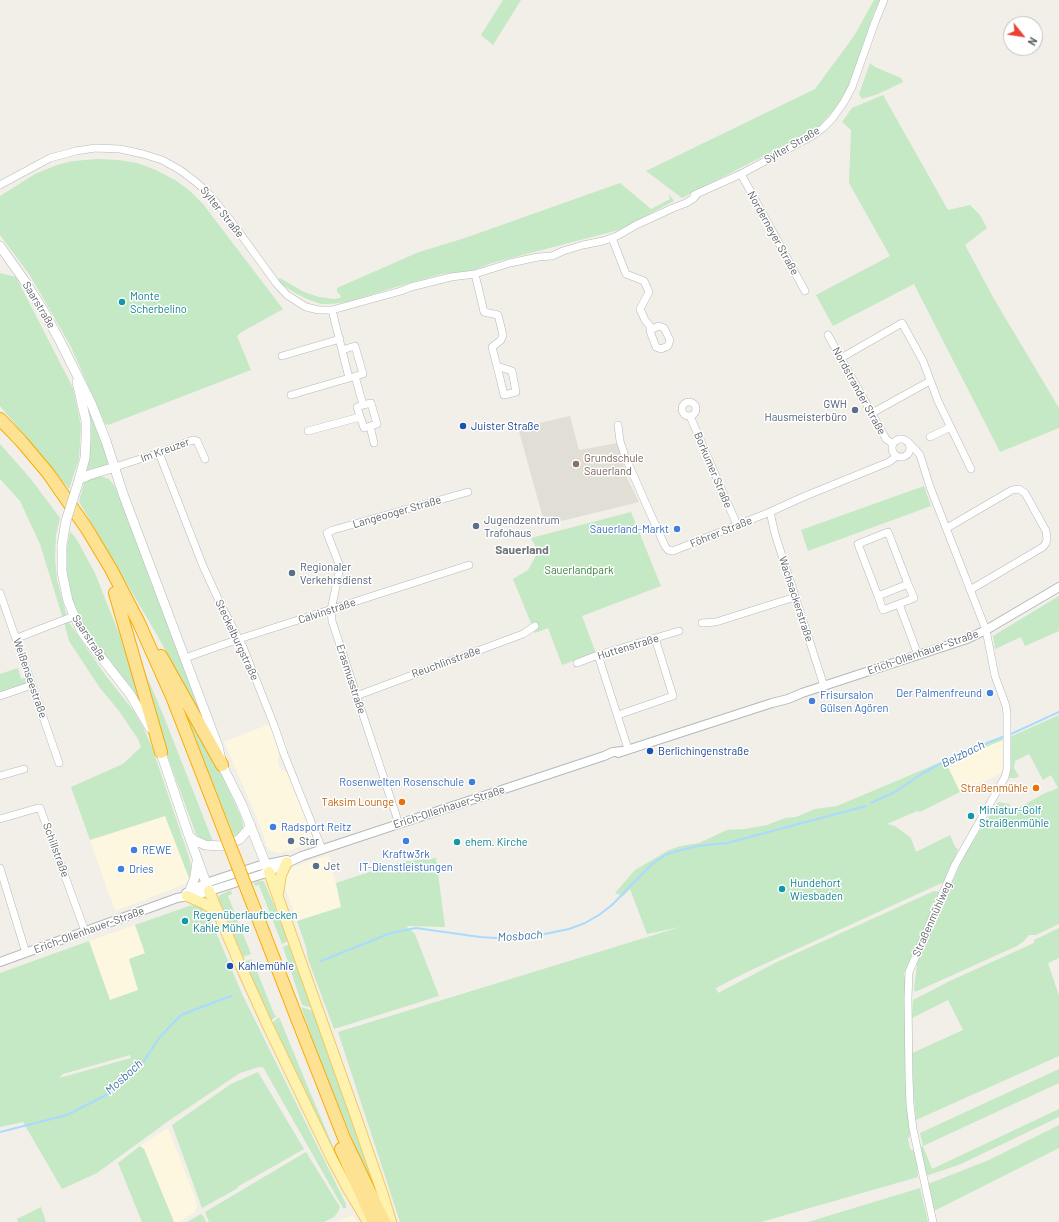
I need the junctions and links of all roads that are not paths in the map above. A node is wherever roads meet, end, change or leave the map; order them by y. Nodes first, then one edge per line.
1 (884, 0) edge
2 (741, 174) junction
3 (0, 186) edge
4 (612, 238) junction
5 (0, 246) edge
6 (475, 274) junction
7 (805, 291) dead end
8 (332, 310) junction
9 (650, 330) dead end
10 (828, 335) dead end
11 (340, 339) junction
12 (342, 350) junction
13 (282, 356) dead end
14 (841, 358) junction
15 (497, 366) dead end
16 (74, 367) junction
17 (352, 377) junction
18 (930, 381) junction
19 (291, 395) dead end
20 (363, 405) junction
21 (872, 413) junction
22 (690, 416) dead end
23 (360, 417) junction
24 (0, 419) edge
25 (618, 425) dead end
26 (370, 426) junction
27 (951, 427) junction
28 (0, 430) edge
29 (308, 431) dead end
30 (930, 437) dead end
31 (908, 442) junction
32 (374, 443) dead end
33 (893, 444) junction
34 (159, 453) junction
35 (907, 455) junction
36 (897, 456) junction
37 (205, 459) dead end
38 (922, 462) junction
39 (115, 467) junction
40 (971, 469) dead end
41 (101, 471) junction
42 (79, 480) junction
43 (468, 492) dead end
44 (123, 494) junction
45 (770, 512) junction
46 (737, 524) junction
47 (947, 528) junction
48 (327, 533) joint
49 (469, 565) dead end
50 (908, 584) junction
51 (1059, 587) edge
52 (970, 590) junction
53 (0, 593) edge
54 (115, 593) junction
55 (878, 596) junction
56 (795, 597) junction
57 (899, 604) junction
58 (331, 610) junction
59 (74, 616) junction
60 (139, 623) junction
61 (702, 623) dead end
62 (535, 626) dead end
63 (986, 630) junction
64 (679, 631) dead end
65 (16, 638) junction
66 (655, 638) junction
67 (239, 639) junction
68 (598, 655) junction
69 (918, 655) junction
70 (185, 658) junction
71 (577, 663) dead end
72 (32, 685) junction
73 (824, 686) junction
74 (0, 696) edge
75 (356, 696) junction
76 (618, 715) junction
77 (625, 750) junction
78 (161, 752) junction
79 (59, 763) dead end
80 (222, 765) junction
81 (24, 769) dead end
82 (0, 776) edge
83 (0, 818) edge
84 (399, 824) junction
85 (251, 826) junction
86 (222, 834) junction
87 (189, 836) junction
88 (322, 849) junction
89 (197, 858) junction
90 (291, 860) junction
91 (0, 868) edge
92 (267, 868) junction
93 (208, 887) junction
94 (185, 895) junction
95 (279, 901) junction
96 (218, 912) junction
97 (85, 931) junction
98 (26, 953) junction
99 (0, 962) edge
100 (294, 1022) junction
101 (368, 1222) edge
102 (374, 1222) edge
103 (384, 1222) edge
104 (391, 1222) edge
105 (933, 1222) edge

1 - 2 street, Sylter Straße
2 - 4 street, Sylter Straße
2 - 7 street, Norderneyer Straße
3 - 8 street, Sylter Straße
4 - 6 street, Sylter Straße
4 - 9 street
5 - 16 main road, Saarstraße
6 - 8 street, Sylter Straße
6 - 15 street
8 - 11 street
10 - 14 street, Nordstrander Straße
11 - 12 street
11 - 13 street
12 - 17 street
12 - 17 street
14 - 18 street
14 - 21 street, Nordstrander Straße
16 - 39 main road, Saarstraße
16 - 42 main road, Saarstraße
17 - 19 street
17 - 20 street
18 - 21 street
18 - 27 street
20 - 23 street
20 - 26 street
21 - 33 street, Nordstrander Straße
22 - 46 street, Borkumer Straße
23 - 26 street
23 - 29 street
24 - 60 highway
25 - 46 street, Föhrer Straße
26 - 32 street
27 - 30 street
27 - 40 street
28 - 54 highway
31 - 33 street
31 - 35 street
31 - 38 street
33 - 36 street
34 - 37 street, Im Kreuzer
34 - 39 street, Im Kreuzer
34 - 67 street, Steckelburgstraße
35 - 36 street, Föhrer Straße
35 - 38 street
36 - 45 street, Föhrer Straße
38 - 47 street
39 - 41 main road
39 - 44 main road, Saarstraße
41 - 42 main road
41 - 44 main road
42 - 59 main road, Saarstraße, bridge
43 - 48 street, Langeooger Straße
44 - 70 main road, Saarstraße
45 - 46 street, Föhrer Straße
45 - 56 street, Wachsackerstraße
47 - 52 street
47 - 52 street
48 - 58 street, Erasmusstraße
49 - 58 street, Calvinstraße
50 - 55 street
50 - 55 street
50 - 57 street
51 - 63 street, Erich-Ollenhauer-Straße
52 - 63 street
53 - 65 street, Weißenseestraße
54 - 78 highway
54 - 86 highway
55 - 57 street
56 - 61 street
56 - 73 street, Wachsackerstraße
57 - 69 street
58 - 67 street, Calvinstraße
58 - 75 street, Erasmusstraße
59 - 65 street
59 - 78 main road, Saarstraße
60 - 80 highway
60 - 86 highway
62 - 75 street, Reuchlinstraße
63 - 69 street, Erich-Ollenhauer-Straße
63 - 105 street, Straßenmühlweg
64 - 66 street, Huttenstraße
65 - 72 street, Weißenseestraße
66 - 68 street, Huttenstraße
66 - 76 street
67 - 70 street, Calvinstraße
67 - 88 street, Steckelburgstraße
68 - 71 street, Huttenstraße
68 - 76 street
69 - 73 street, Erich-Ollenhauer-Straße
70 - 80 main road, Saarstraße
72 - 74 street
72 - 79 street, Weißenseestraße
73 - 77 street, Erich-Ollenhauer-Straße
75 - 84 street, Erasmusstraße
76 - 77 street
77 - 84 street, Erich-Ollenhauer-Straße
78 - 87 main road, Saarstraße
80 - 85 main road, Saarstraße
81 - 82 street
83 - 97 street, Schillstraße
84 - 88 street, Erich-Ollenhauer-Straße
85 - 87 main road
85 - 92 main road, Saarstraße
86 - 100 highway, bridge
87 - 89 main road, Saarstraße
88 - 90 street, Erich-Ollenhauer-Straße
89 - 93 main road, Saarstraße
89 - 94 main road
90 - 92 street, Erich-Ollenhauer-Straße
90 - 95 main road
91 - 98 street
92 - 93 street, Erich-Ollenhauer-Straße
92 - 95 main road
93 - 94 street, Erich-Ollenhauer-Straße
93 - 96 main road
94 - 96 main road
94 - 97 street, Erich-Ollenhauer-Straße
95 - 104 main road
96 - 101 main road
97 - 98 street, Erich-Ollenhauer-Straße
98 - 99 street, Erich-Ollenhauer-Straße
100 - 102 highway
100 - 103 highway

